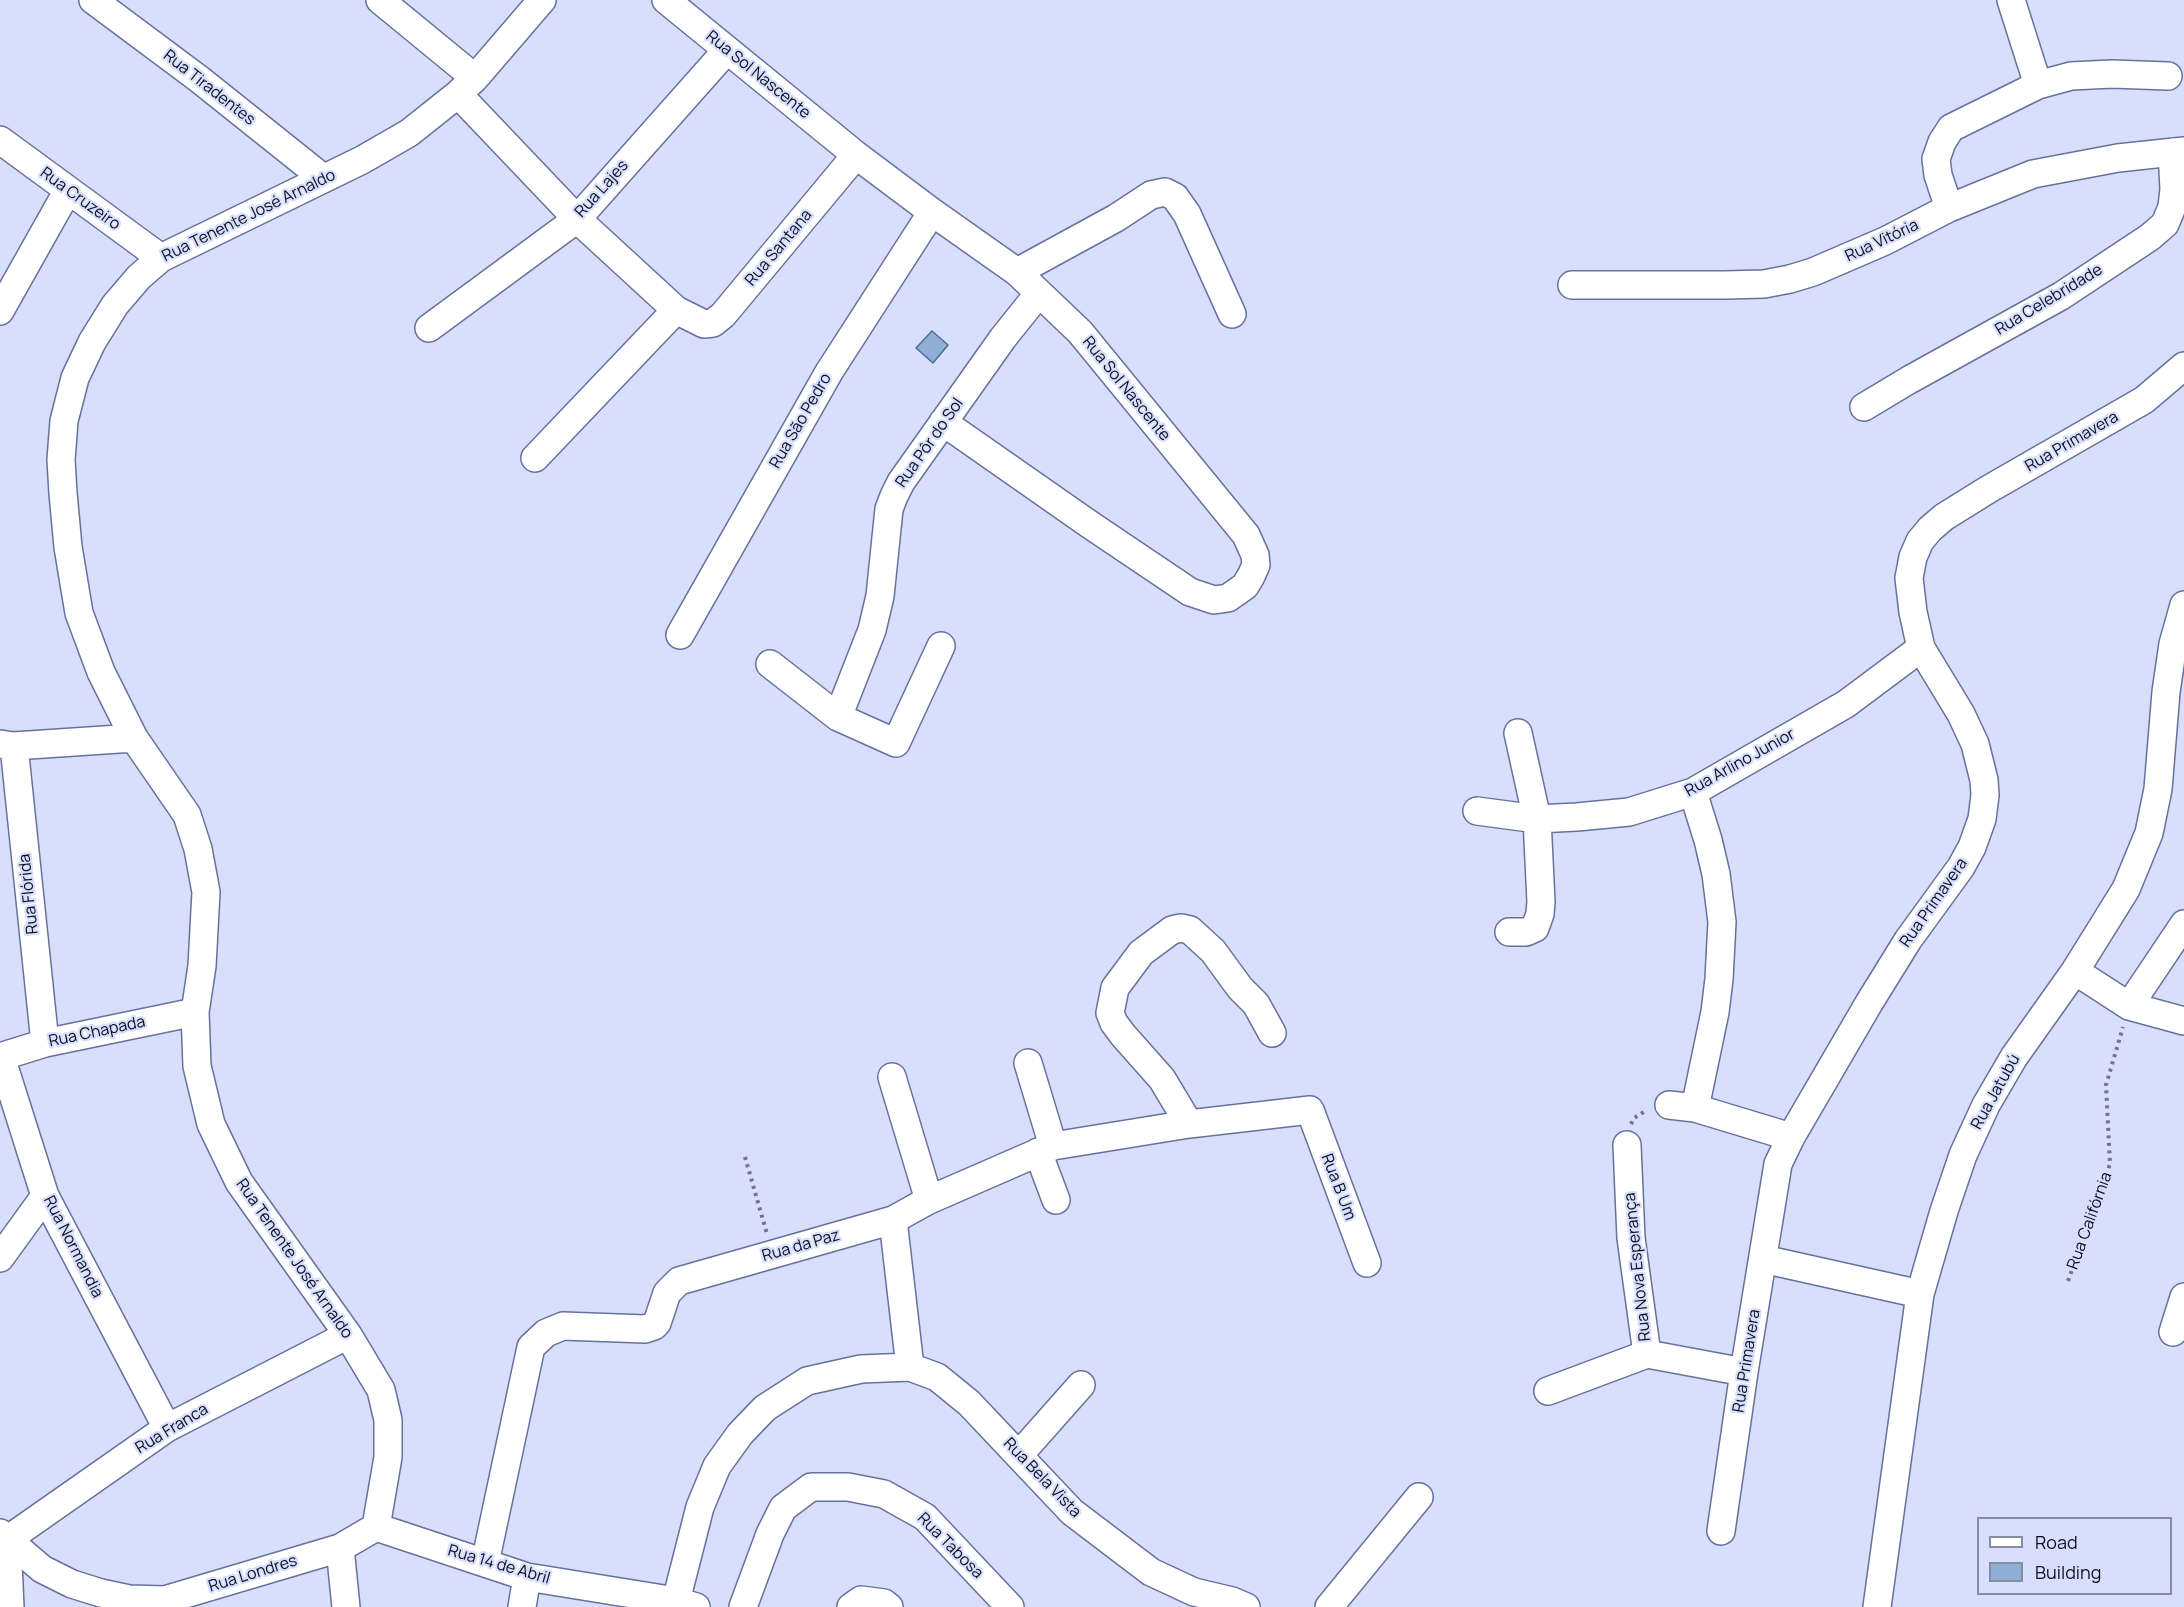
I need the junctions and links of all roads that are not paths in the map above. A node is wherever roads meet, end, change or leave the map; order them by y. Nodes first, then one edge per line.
1 (93, 0) edge
2 (380, 0) edge
3 (542, 0) edge
4 (666, 0) edge
5 (2011, 0) edge
6 (727, 50) junction
7 (2168, 76) dead end
8 (2038, 85) junction
9 (466, 86) junction
10 (0, 140) edge
11 (2178, 151) edge
12 (856, 155) junction
13 (323, 178) junction
14 (68, 190) junction
15 (1949, 208) junction
16 (932, 212) junction
17 (577, 219) junction
18 (161, 258) junction
19 (1017, 273) junction
20 (1572, 285) dead end
21 (1039, 293) junction
22 (0, 311) edge
23 (1232, 314) dead end
24 (684, 316) junction
25 (429, 328) dead end
26 (2184, 366) edge
27 (1864, 407) dead end
28 (944, 422) junction
29 (535, 458) dead end
30 (2184, 605) edge
31 (680, 635) dead end
32 (941, 646) dead end
33 (1921, 648) junction
34 (770, 664) dead end
35 (838, 717) junction
36 (1518, 733) dead end
37 (134, 738) junction
38 (7, 745) edge
39 (1693, 792) junction
40 (1477, 810) dead end
41 (1537, 819) junction
42 (2184, 924) edge
43 (1509, 932) dead end
44 (2074, 971) junction
45 (2129, 1006) junction
46 (195, 1012) junction
47 (2184, 1021) edge
48 (1272, 1033) dead end
49 (45, 1043) junction
50 (0, 1057) edge
51 (1028, 1063) dead end
52 (892, 1077) dead end
53 (1669, 1105) road end
54 (1695, 1108) junction
55 (1310, 1110) joint
56 (1190, 1124) junction
57 (1791, 1137) junction
58 (1627, 1144) road end
59 (1045, 1149) junction
60 (45, 1196) junction
61 (930, 1200) junction
62 (1056, 1200) dead end
63 (893, 1220) junction
64 (0, 1258) edge
65 (1763, 1260) junction
66 (1367, 1263) dead end
67 (1920, 1294) junction
68 (2184, 1297) edge
69 (2173, 1332) dead end
70 (348, 1335) junction
71 (1647, 1354) junction
72 (910, 1367) junction
73 (1744, 1372) junction
74 (1081, 1385) dead end
75 (1548, 1391) dead end
76 (167, 1428) junction
77 (1019, 1455) junction
78 (1419, 1497) dead end
79 (375, 1527) junction
80 (1721, 1531) dead end
81 (3, 1537) edge
82 (340, 1548) junction
83 (485, 1563) junction
84 (527, 1577) junction
85 (166, 1603) edge
86 (673, 1604) edge
87 (9, 1607) edge
88 (346, 1607) edge
89 (522, 1607) edge
90 (743, 1607) edge
91 (851, 1607) edge
92 (889, 1607) edge
93 (1010, 1607) edge
94 (1246, 1607) edge
95 (1329, 1607) edge
96 (1877, 1607) edge

1 - 13 street, Rua Tiradentes
2 - 9 street
3 - 9 street, Rua Tenente José Arnaldo
4 - 6 street, Rua Sol Nascente
5 - 8 street
6 - 12 street, Rua Sol Nascente
6 - 17 street, Rua Lajes
7 - 8 street
8 - 15 street
9 - 13 street, Rua Tenente José Arnaldo
9 - 17 street
10 - 14 street, Rua Cruzeiro
11 - 15 street, Rua Vitória
11 - 27 street, Rua Celebridade
12 - 16 street, Rua Sol Nascente
12 - 24 street, Rua Santana
13 - 18 street, Rua Tenente José Arnaldo
14 - 18 street, Rua Cruzeiro
14 - 22 street
15 - 20 street, Rua Vitória
16 - 19 street, Rua Sol Nascente
16 - 31 street, Rua São Pedro
17 - 24 street
17 - 25 street, Rua Lajes
18 - 37 street, Rua Tenente José Arnaldo
19 - 21 street, Rua Sol Nascente
19 - 23 street
21 - 28 street, Rua Pôr do Sol
21 - 28 street, Rua Sol Nascente
24 - 29 street
26 - 33 street, Rua Primavera
28 - 35 street, Rua Pôr do Sol
30 - 44 street, Rua Jatubú
32 - 35 street
33 - 39 street, Rua Arlino Junior
33 - 57 street, Rua Primavera
34 - 35 street
36 - 41 street
37 - 38 street
37 - 46 street, Rua Tenente José Arnaldo
38 - 49 street, Rua Flórida
39 - 41 street, Rua Arlino Junior
39 - 54 street
40 - 41 street, Rua Arlino Junior
41 - 43 street
42 - 45 street
44 - 45 street
44 - 67 street, Rua Jatubú
45 - 47 street
46 - 49 street, Rua Chapada
46 - 70 street, Rua Tenente José Arnaldo
48 - 56 street
49 - 50 street, Rua Chapada
50 - 60 street, Rua Normandia
51 - 59 street
52 - 61 street
53 - 54 street
54 - 57 street
55 - 56 street, Rua da Paz
55 - 66 street, Rua B Um
56 - 59 street, Rua da Paz
57 - 65 street, Rua Primavera
58 - 71 street, Rua Nova Esperança
59 - 61 street, Rua da Paz
59 - 62 street
60 - 64 street
60 - 76 street, Rua Normandia
61 - 63 street, Rua da Paz
63 - 72 street
63 - 83 street, Rua da Paz
65 - 67 street
65 - 73 street, Rua Primavera
67 - 96 street, Rua Jatubú
68 - 69 street
70 - 76 street, Rua Franca
70 - 79 street, Rua Tenente José Arnaldo
71 - 73 street
71 - 75 street
72 - 77 street, Rua Bela Vista
72 - 86 street, Rua Bela Vista
73 - 80 street, Rua Primavera
74 - 77 street
76 - 81 street, Rua Franca
77 - 94 street, Rua Bela Vista
78 - 95 street
79 - 82 street, Rua Londres
79 - 83 street, Rua 14 de Abril
81 - 85 street, Rua Londres
81 - 87 street
82 - 85 street, Rua Londres
82 - 88 street
83 - 84 street, Rua 14 de Abril
84 - 86 street, Rua 14 de Abril
84 - 89 street
90 - 93 street, Rua Tabosa
91 - 92 street

